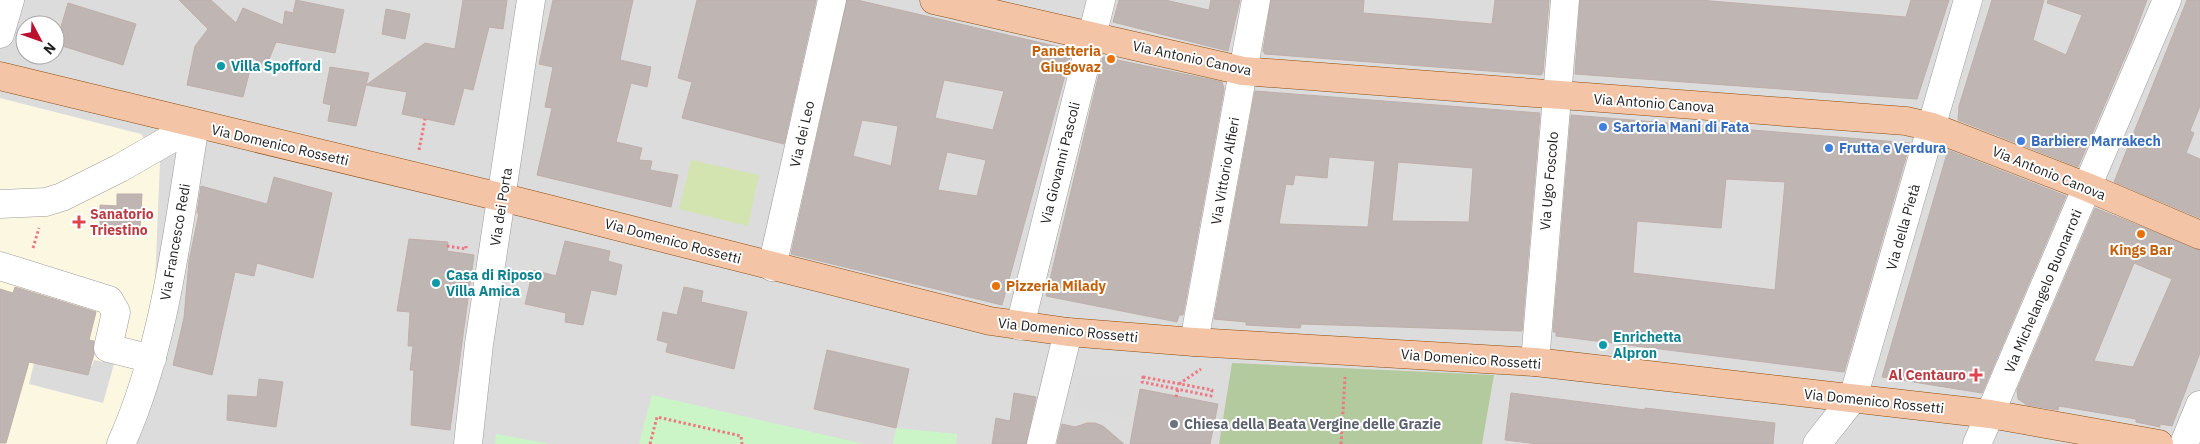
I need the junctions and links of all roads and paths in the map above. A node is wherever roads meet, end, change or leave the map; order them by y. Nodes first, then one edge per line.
1 (10, 0) edge
2 (531, 0) edge
3 (832, 0) edge
4 (934, 0) edge
5 (1101, 0) edge
6 (1256, 0) edge
7 (1565, 0) edge
8 (1968, 0) edge
9 (2167, 0) edge
10 (0, 34) edge
11 (1092, 36) junction
12 (1243, 71) junction
13 (0, 76) edge
14 (1556, 95) junction
15 (425, 119) dead end
16 (195, 125) junction
17 (1932, 127) junction
18 (418, 155) dead end
19 (2087, 187) junction
20 (503, 198) junction
21 (46, 202) junction
22 (0, 204) edge
23 (2200, 235) edge
24 (467, 240) dead end
25 (448, 246) dead end
26 (0, 266) edge
27 (772, 267) junction
28 (26, 274) junction
29 (1020, 326) junction
30 (1068, 332) junction
31 (1194, 342) junction
32 (152, 359) junction
33 (1535, 362) junction
34 (1345, 368) dead end
35 (1178, 389) junction
36 (1176, 396) dead end
37 (1853, 398) junction
38 (2200, 405) edge
39 (1990, 414) junction
40 (121, 444) edge
41 (468, 444) edge
42 (650, 444) edge
43 (742, 444) edge
44 (1041, 444) edge
45 (1341, 444) edge
46 (1817, 444) edge
47 (1977, 444) edge
48 (2159, 444) edge
49 (2184, 444) edge

1 - 10 street
2 - 20 street, Via dei Porta
3 - 27 street, Via dei Leo
4 - 11 main road, Via Antonio Canova
5 - 11 street, Via Giovanni Pascoli
6 - 12 street, Via Vittorio Alfieri
7 - 14 street, Via Ugo Foscolo
8 - 17 street, Via della Pietà
9 - 19 street, Via Michelangelo Buonarroti
11 - 12 main road, Via Antonio Canova
11 - 29 street, Via Giovanni Pascoli
12 - 14 main road, Via Antonio Canova
12 - 31 street, Via Vittorio Alfieri
13 - 16 main road, Via Domenico Rossetti
14 - 17 main road, Via Antonio Canova
14 - 33 street, Via Ugo Foscolo
15 - 18 path
16 - 20 main road, Via Domenico Rossetti
16 - 21 street
16 - 32 street, Via Francesco Redi
17 - 19 main road, Via Antonio Canova
17 - 37 street, Via della Pietà
19 - 23 main road, Via Antonio Canova
19 - 39 street, Via Michelangelo Buonarroti
20 - 27 main road, Via Domenico Rossetti
20 - 41 street, Via dei Porta
21 - 22 street
21 - 28 path
24 - 25 path
26 - 28 street
27 - 29 main road, Via Domenico Rossetti
28 - 32 street
29 - 30 main road, Via Domenico Rossetti
30 - 31 main road, Via Domenico Rossetti
30 - 44 street
31 - 33 main road, Via Domenico Rossetti
32 - 40 street, Via Francesco Redi
33 - 37 main road, Via Domenico Rossetti
34 - 45 path
35 - 35 path
35 - 36 path
37 - 39 main road, Via Domenico Rossetti
37 - 46 street, Via della Pietà
38 - 49 street
39 - 47 street, Via Michelangelo Buonarroti
39 - 48 main road, Via Domenico Rossetti
42 - 43 path

